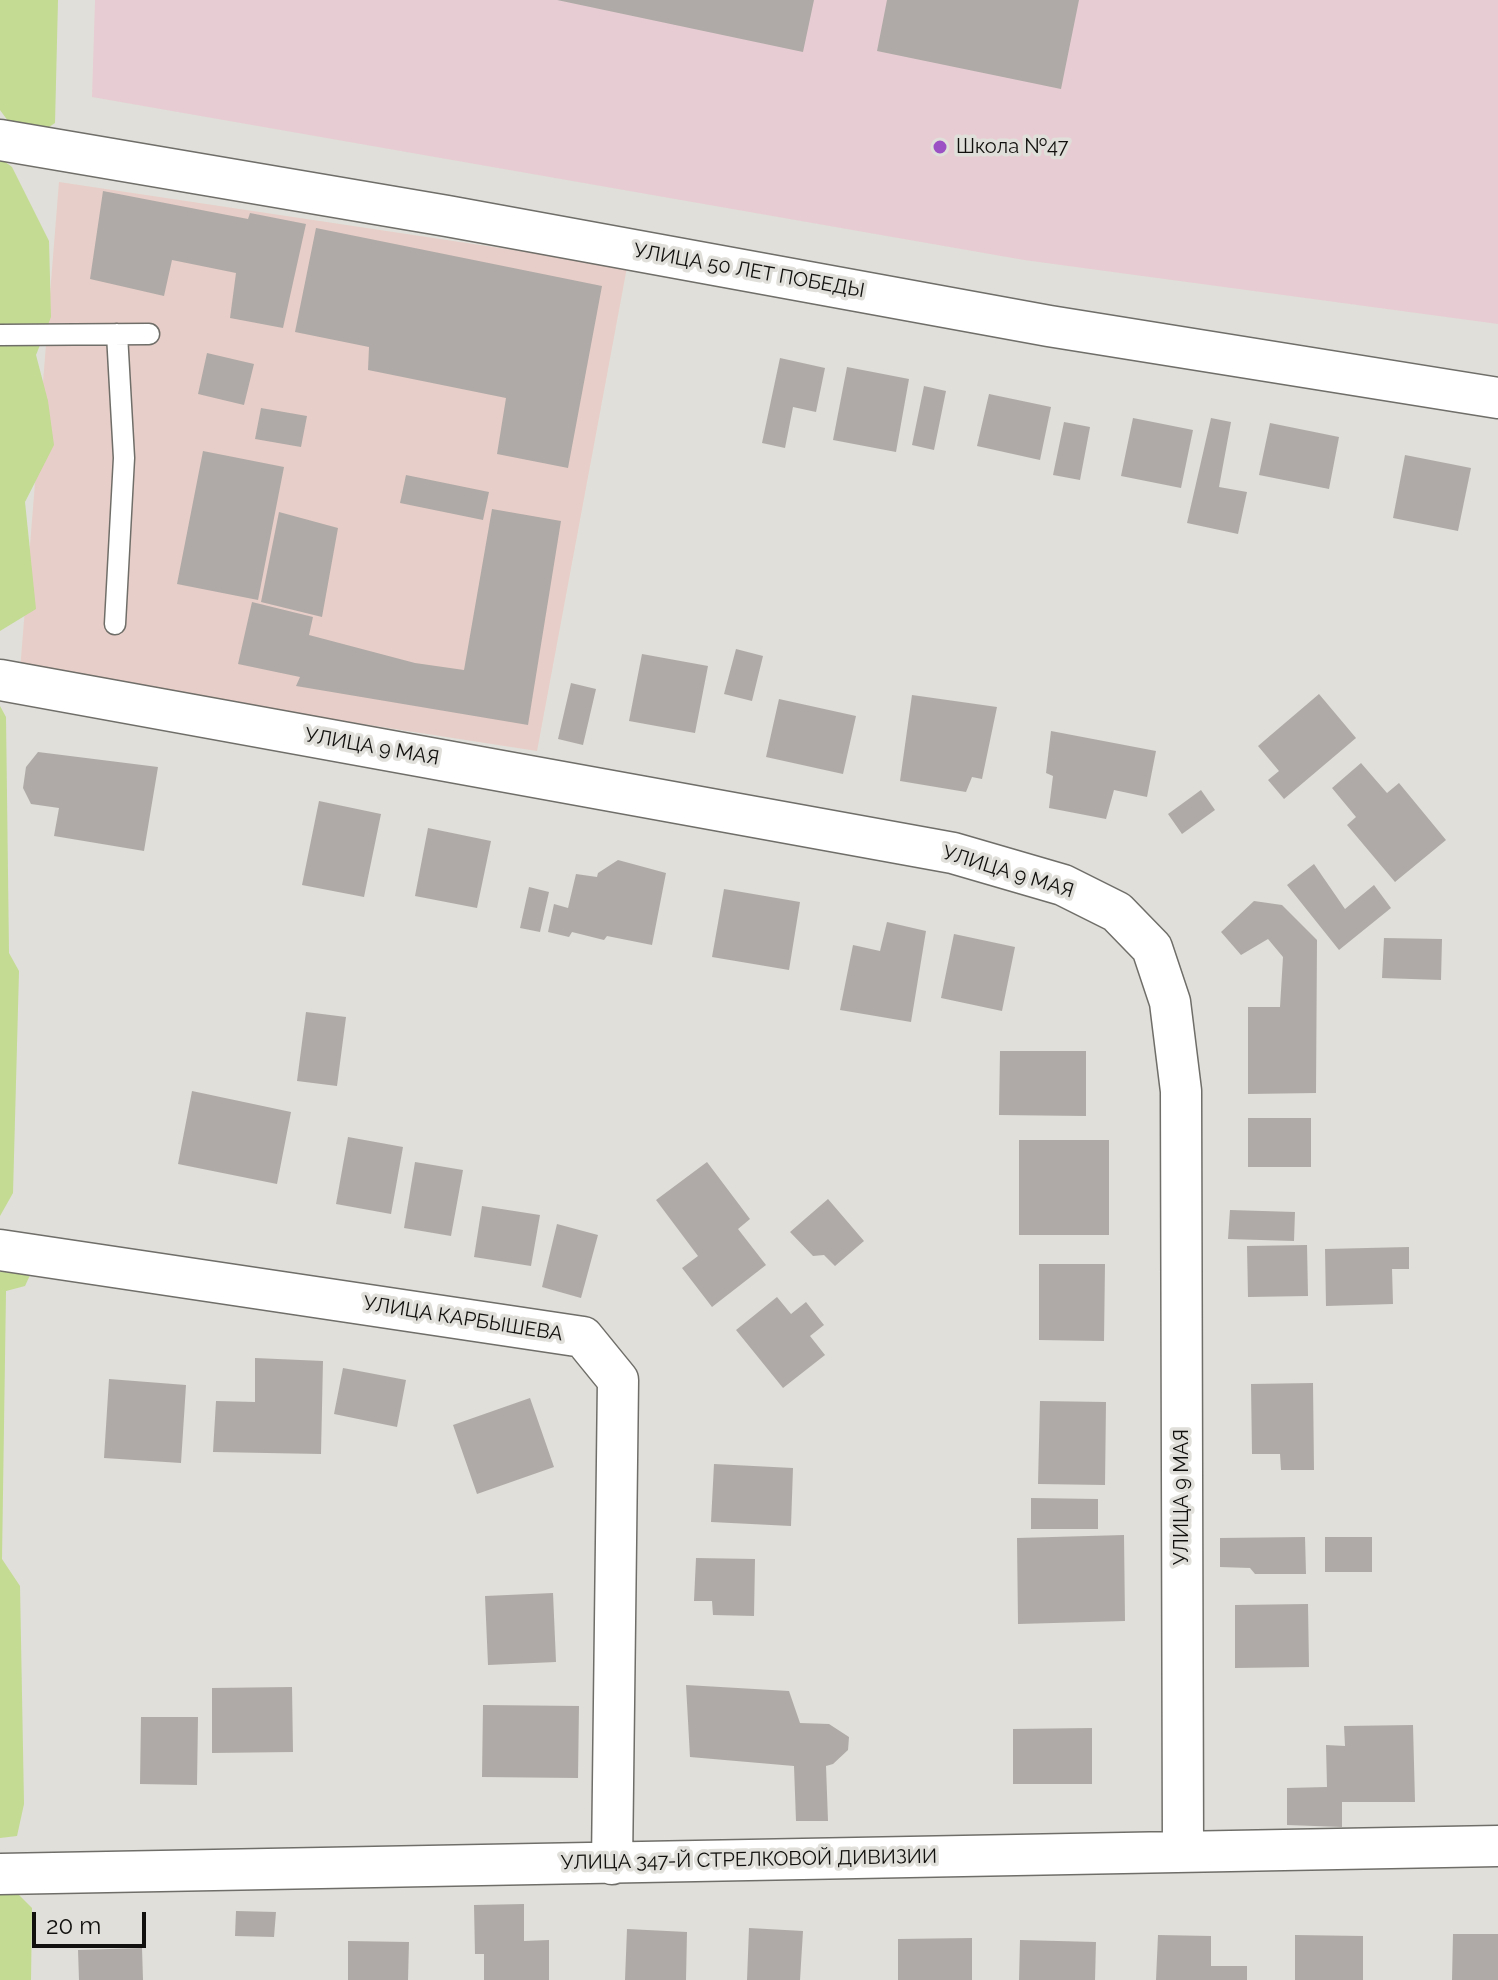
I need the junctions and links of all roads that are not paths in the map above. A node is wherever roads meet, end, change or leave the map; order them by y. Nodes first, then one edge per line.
1 (0, 140) edge
2 (117, 334) junction
3 (149, 334) dead end
4 (0, 335) edge
5 (1498, 398) edge
6 (115, 624) dead end
7 (0, 680) edge
8 (0, 1250) edge
9 (1498, 1846) edge
10 (1183, 1851) junction
11 (612, 1864) junction
12 (0, 1874) edge

1 - 5 street, УЛИЦА 50 ЛЕТ ПОБЕДЫ
2 - 3 lane
2 - 4 lane
2 - 6 lane
7 - 10 street, УЛИЦА 9 МАЯ
8 - 11 street, УЛИЦА КАРБЫШЕВА
9 - 10 street, УЛИЦА 347-Й СТРЕЛКОВОЙ ДИВИЗИИ
10 - 11 street, УЛИЦА 347-Й СТРЕЛКОВОЙ ДИВИЗИИ
11 - 12 street, УЛИЦА 347-Й СТРЕЛКОВОЙ ДИВИЗИИ

